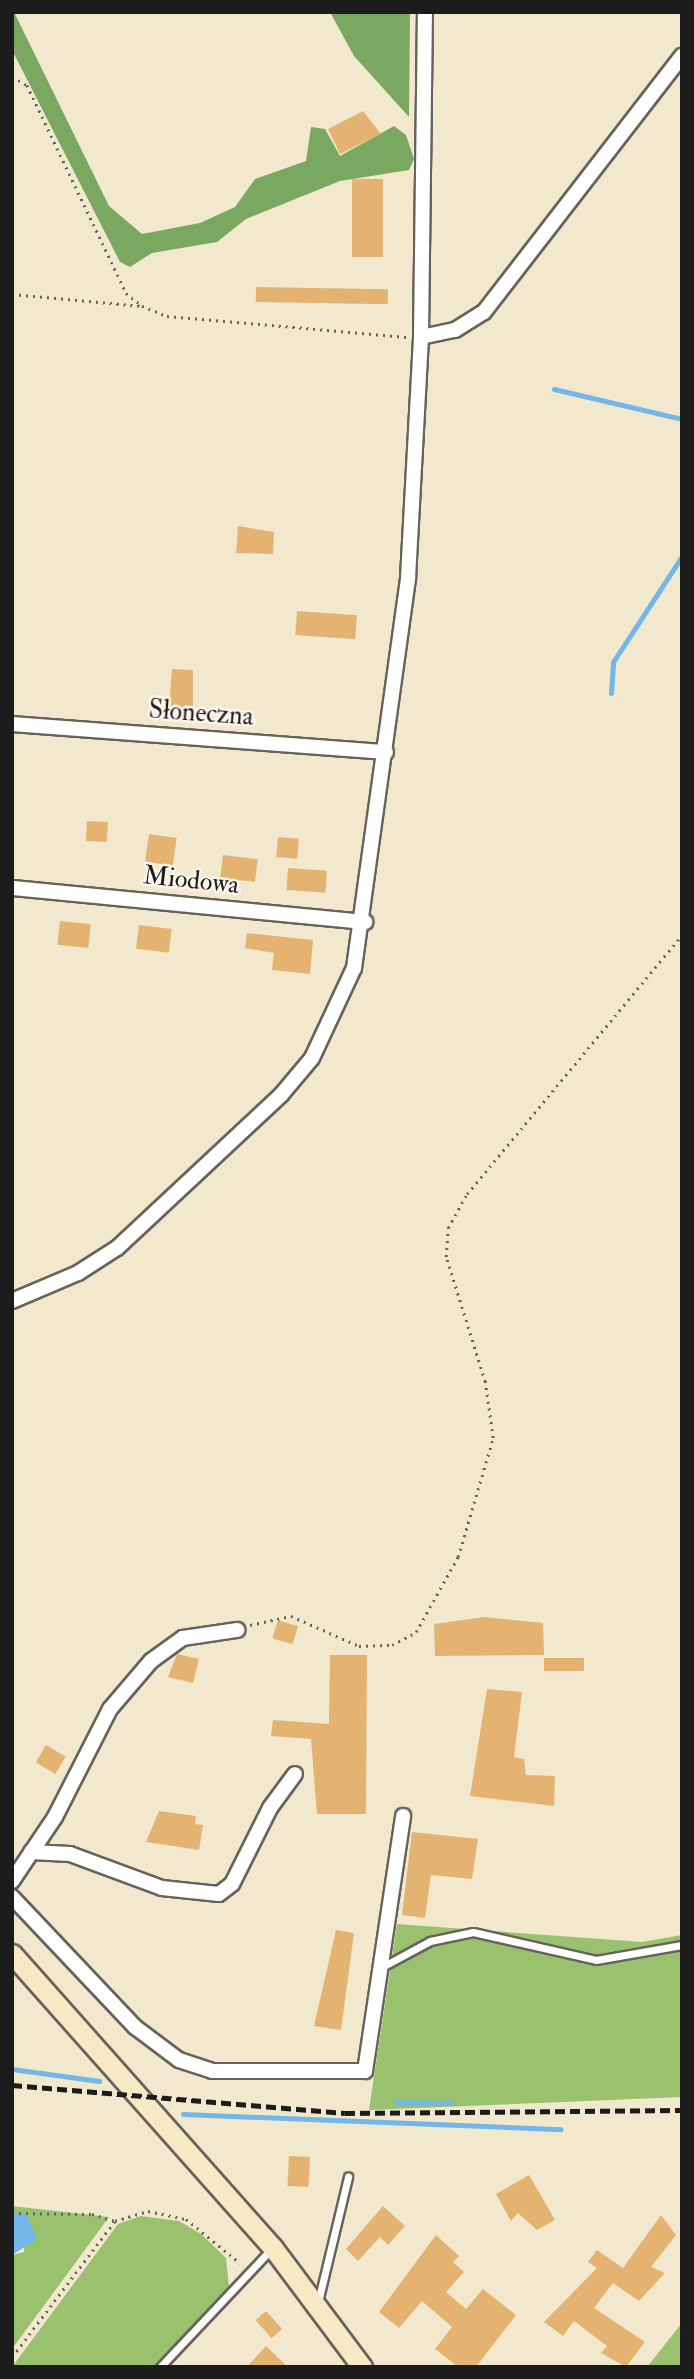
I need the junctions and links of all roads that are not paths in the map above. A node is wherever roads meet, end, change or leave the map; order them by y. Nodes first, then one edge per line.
1 (425, 12) edge
2 (682, 56) edge
3 (414, 338) junction
4 (12, 724) edge
5 (386, 752) junction
6 (12, 888) edge
7 (365, 922) junction
8 (12, 1301) edge
9 (237, 1630) road end
10 (295, 1774) dead end
11 (403, 1815) dead end
12 (32, 1852) junction
13 (12, 1881) edge
14 (12, 1897) edge
15 (682, 1945) edge
16 (12, 1954) edge
17 (382, 1967) junction
18 (348, 2177) dead end
19 (273, 2248) junction
20 (318, 2302) junction
21 (160, 2367) edge
22 (362, 2367) edge

1 - 3 street
2 - 3 street
3 - 5 street
4 - 5 street, Słoneczna
5 - 7 street
6 - 7 street, Miodowa
7 - 8 street
9 - 12 street
10 - 12 street
11 - 17 street
12 - 13 street
14 - 17 street
15 - 17 lane
16 - 19 main road
18 - 20 lane
19 - 20 main road
19 - 21 lane
20 - 22 main road

